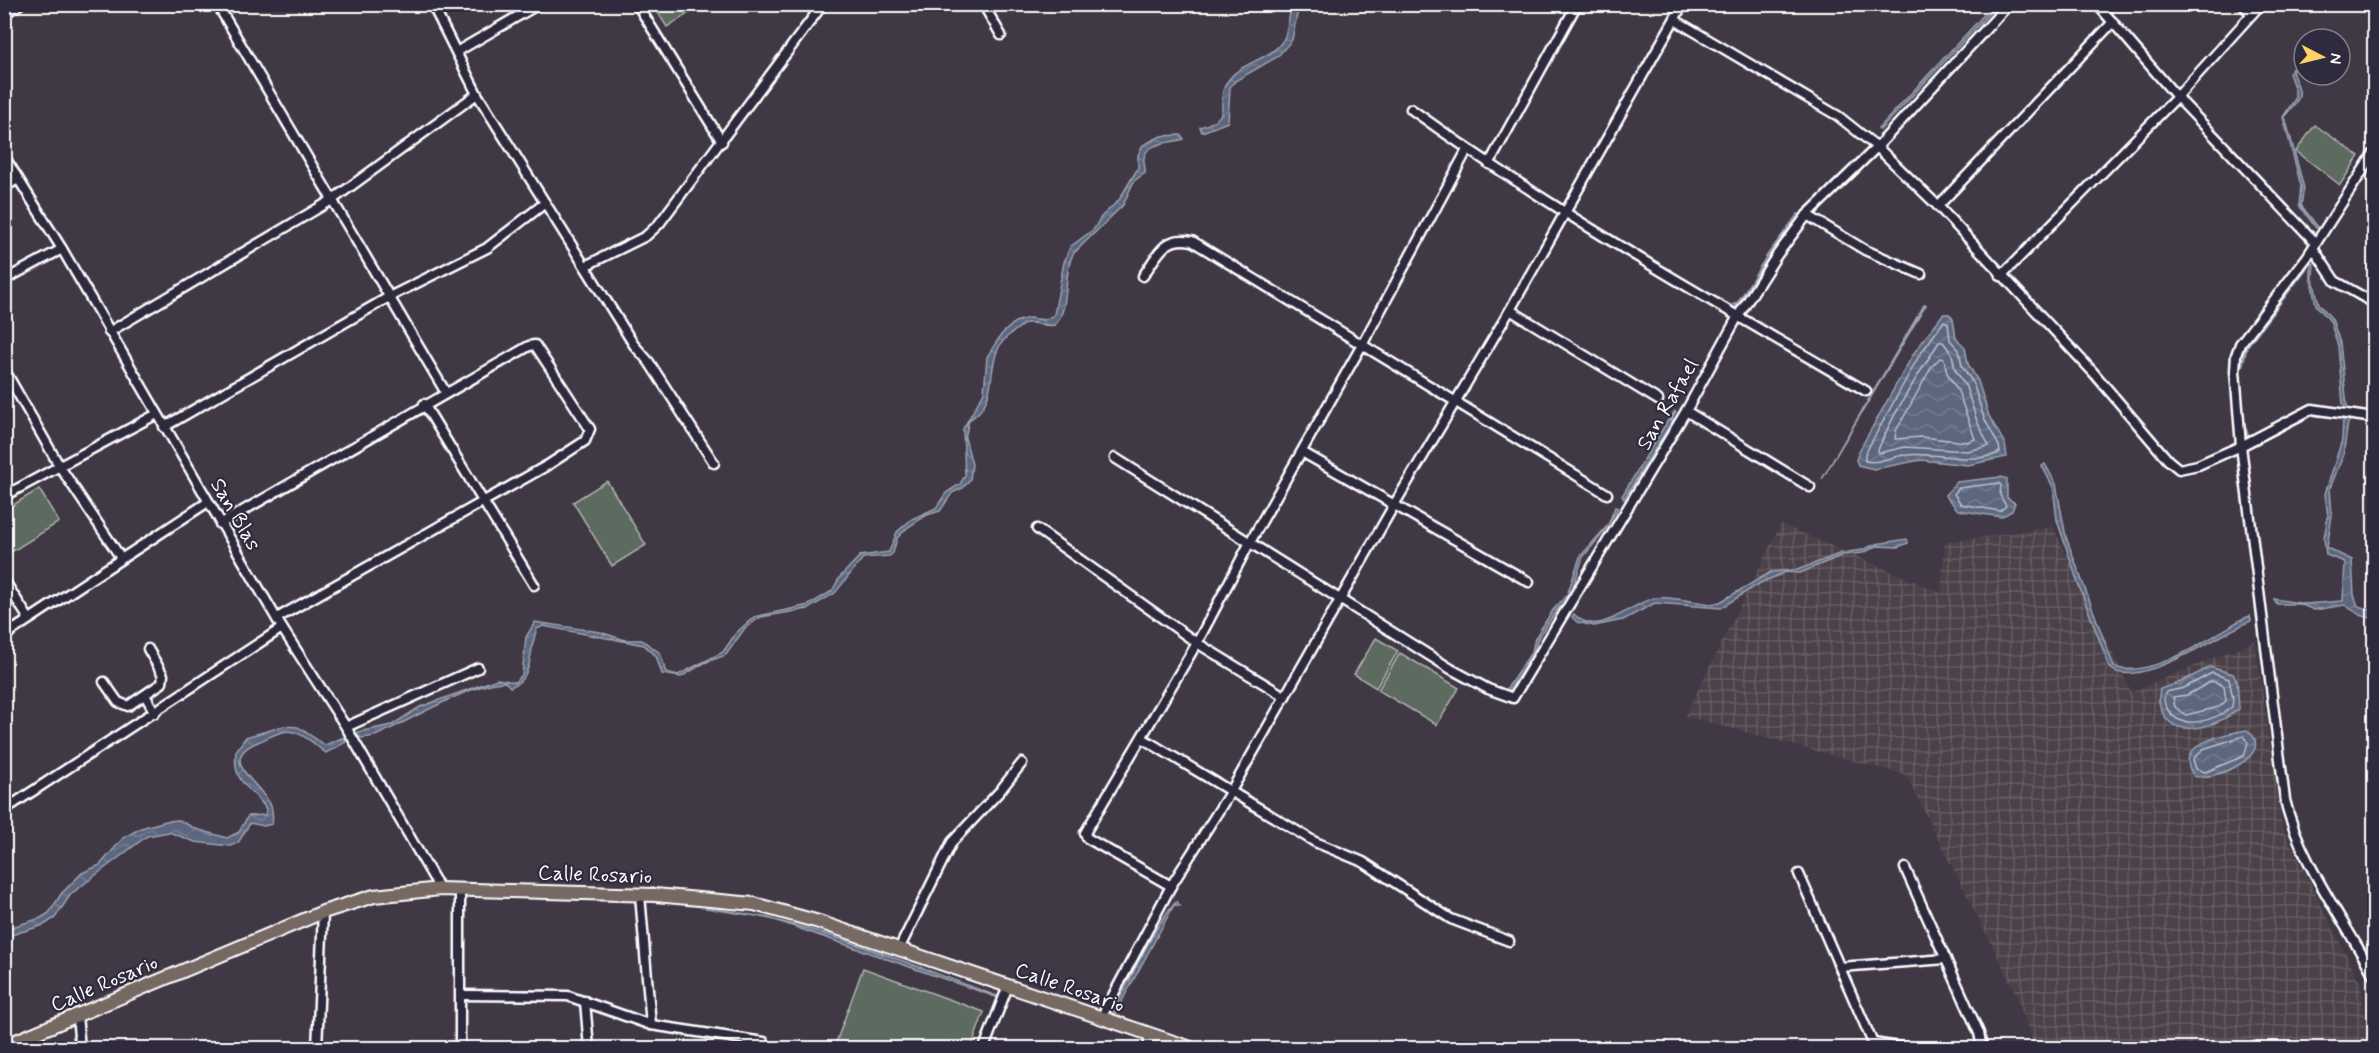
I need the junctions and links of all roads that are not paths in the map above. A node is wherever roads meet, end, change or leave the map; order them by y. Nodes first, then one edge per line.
1 (20, 4) edge
2 (217, 4) edge
3 (432, 4) edge
4 (539, 4) edge
5 (637, 4) edge
6 (823, 4) edge
7 (983, 4) edge
8 (1577, 4) edge
9 (1683, 4) edge
10 (2009, 4) edge
11 (2097, 4) edge
12 (2242, 4) edge
13 (2261, 4) edge
14 (4, 14) edge
15 (2252, 14) junction
16 (1675, 20) junction
17 (2113, 22) junction
18 (1001, 35) dead end
19 (458, 51) junction
20 (477, 94) junction
21 (2177, 97) junction
22 (1411, 109) dead end
23 (722, 142) junction
24 (1877, 147) junction
25 (1467, 150) junction
26 (2374, 153) edge
27 (4, 156) edge
28 (1489, 164) junction
29 (18, 179) junction
30 (4, 187) edge
31 (332, 200) junction
32 (545, 203) junction
33 (1938, 206) junction
34 (1566, 213) junction
35 (1807, 216) junction
36 (2315, 245) junction
37 (62, 249) junction
38 (585, 266) junction
39 (1921, 274) dead end
40 (1143, 276) dead end
41 (2001, 276) junction
42 (4, 280) edge
43 (389, 297) junction
44 (2374, 303) edge
45 (1510, 310) junction
46 (1738, 316) junction
47 (109, 332) junction
48 (1362, 345) junction
49 (4, 369) edge
50 (1866, 391) dead end
51 (446, 393) junction
52 (1658, 400) dead end
53 (1456, 403) junction
54 (424, 404) junction
55 (1686, 411) junction
56 (157, 414) junction
57 (2374, 418) edge
58 (164, 427) junction
59 (2241, 446) junction
60 (1302, 452) junction
61 (1115, 458) dead end
62 (714, 463) dead end
63 (60, 467) junction
64 (1810, 487) dead end
65 (1607, 494) dead end
66 (4, 496) edge
67 (208, 501) junction
68 (483, 502) junction
69 (1394, 505) junction
70 (220, 524) junction
71 (1037, 529) dead end
72 (1249, 544) junction
73 (121, 558) junction
74 (4, 580) edge
75 (1529, 582) dead end
76 (534, 585) dead end
77 (1342, 600) junction
78 (277, 618) junction
79 (29, 619) junction
80 (282, 628) junction
81 (4, 636) edge
82 (1197, 643) junction
83 (148, 649) dead end
84 (478, 668) dead end
85 (104, 682) dead end
86 (145, 695) junction
87 (1284, 696) junction
88 (156, 713) junction
89 (346, 727) junction
90 (1142, 738) junction
91 (1022, 763) dead end
92 (1231, 791) junction
93 (4, 810) edge
94 (1905, 868) dead end
95 (1799, 874) dead end
96 (1172, 886) junction
97 (440, 889) junction
98 (460, 890) junction
99 (640, 895) junction
100 (323, 912) junction
101 (1509, 941) dead end
102 (900, 949) junction
103 (1946, 959) junction
104 (1840, 967) junction
105 (2374, 976) edge
106 (1008, 986) junction
107 (460, 995) junction
108 (585, 1001) junction
109 (77, 1015) junction
110 (1101, 1018) junction
111 (651, 1025) junction
112 (1150, 1035) junction
113 (764, 1041) dead end
114 (4, 1046) edge
115 (1874, 1046) edge
116 (80, 1048) edge
117 (316, 1048) edge
118 (460, 1048) edge
119 (589, 1048) edge
120 (984, 1048) edge
121 (1148, 1048) edge
122 (1191, 1048) edge
123 (1906, 1048) edge
124 (1982, 1048) edge

1 - 14 street
2 - 31 street
3 - 19 street
4 - 19 street
5 - 23 street
6 - 23 street
7 - 18 street
8 - 28 street
9 - 16 street
10 - 24 street, San Rafael
11 - 17 street
12 - 15 street
13 - 15 street
15 - 21 street
16 - 24 street
16 - 34 street
17 - 21 street
17 - 33 street
19 - 20 street
20 - 31 street
20 - 32 street
21 - 36 street
21 - 41 street
22 - 25 street
23 - 38 street
24 - 33 street
24 - 35 street, San Rafael
25 - 28 street
25 - 48 street
26 - 36 street
27 - 29 street, San Blas
28 - 34 street
29 - 30 street
29 - 37 street, San Blas
31 - 43 street
31 - 47 street
32 - 38 street
32 - 43 street
33 - 41 street
34 - 45 street
34 - 46 street
35 - 39 street
35 - 46 street, San Rafael
36 - 44 street
36 - 59 street
37 - 42 street
37 - 47 street, San Blas
38 - 62 street
40 - 48 street
41 - 59 street
43 - 51 street
43 - 58 street
45 - 52 street
45 - 53 street
46 - 50 street
46 - 55 street, San Rafael
47 - 56 street, San Blas
48 - 53 street
48 - 60 street
49 - 63 street
51 - 54 street
51 - 68 street
53 - 65 street
53 - 69 street
54 - 68 street
54 - 70 street
55 - 64 street
55 - 77 street, San Rafael
56 - 58 street, San Blas
56 - 63 street
57 - 59 street
58 - 67 street, San Blas
59 - 105 street
60 - 69 street
60 - 72 street
61 - 72 street
63 - 66 street
63 - 73 street
67 - 70 street, San Blas
67 - 73 street
68 - 76 street
68 - 78 street
69 - 75 street
69 - 77 street
70 - 78 street, San Blas
71 - 82 street
72 - 77 street
72 - 82 street
73 - 79 street
74 - 79 street
77 - 87 street
78 - 80 street, San Blas
79 - 81 street
80 - 88 street
80 - 89 street, San Blas
82 - 87 street
82 - 90 street
83 - 86 street
84 - 89 street
85 - 86 street
86 - 88 street
87 - 92 street
88 - 93 street
89 - 97 street, San Blas
90 - 92 street
90 - 96 street
91 - 102 street
92 - 96 street
92 - 101 street
94 - 103 street
95 - 104 street
96 - 110 street
97 - 98 main road, Calle Rosario
97 - 100 main road, Calle Rosario
98 - 99 main road, Calle Rosario
98 - 107 street
99 - 102 main road, Calle Rosario
99 - 111 street
100 - 109 main road, Calle Rosario
100 - 117 street
102 - 106 main road, Calle Rosario
103 - 104 street
103 - 124 street
104 - 115 street
106 - 110 main road, Calle Rosario
106 - 120 street
107 - 108 street
107 - 118 street
108 - 111 street
108 - 119 street
109 - 114 main road, Calle Rosario
109 - 116 street
110 - 112 main road, Calle Rosario
111 - 113 street
112 - 121 street
112 - 122 main road, Calle Rosario
115 - 123 street

